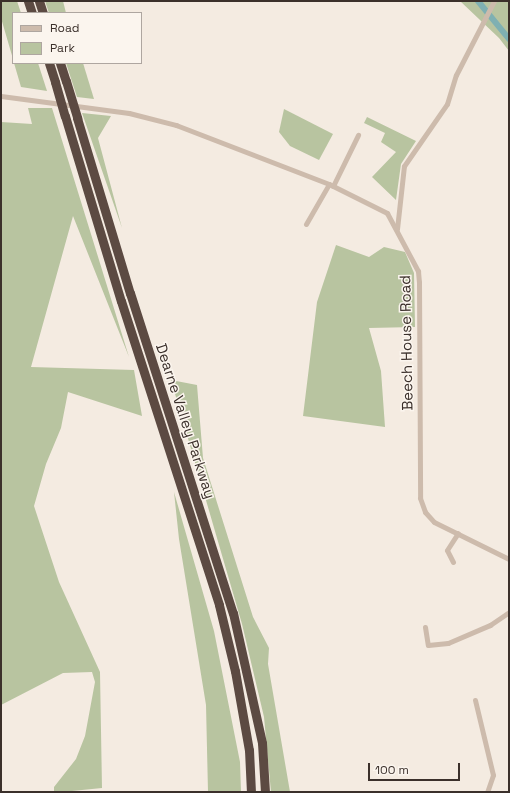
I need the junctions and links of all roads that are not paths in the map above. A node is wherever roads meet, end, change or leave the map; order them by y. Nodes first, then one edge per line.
1 (28, 1) edge
2 (39, 1) edge
3 (492, 4) edge
4 (32, 12) edge
5 (43, 12) edge
6 (49, 64) edge
7 (60, 64) edge
8 (1, 96) edge
9 (358, 135) dead end
10 (331, 185) junction
11 (306, 224) dead end
12 (397, 229) junction
13 (458, 533) junction
14 (509, 559) edge
15 (453, 562) dead end
16 (509, 612) edge
17 (424, 626) dead end
18 (475, 700) dead end
19 (252, 792) edge
20 (265, 792) edge
21 (487, 792) edge

1 - 4 highway
2 - 5 highway
3 - 12 street
6 - 19 highway, Dearne Valley Parkway, bridge
7 - 20 highway, Dearne Valley Parkway, bridge
8 - 10 street, Beech House Road
9 - 10 street
10 - 11 street
10 - 12 street, Beech House Road
12 - 13 street, Beech House Road
13 - 14 street, Beech House Road
13 - 15 street
16 - 17 street
18 - 21 street

